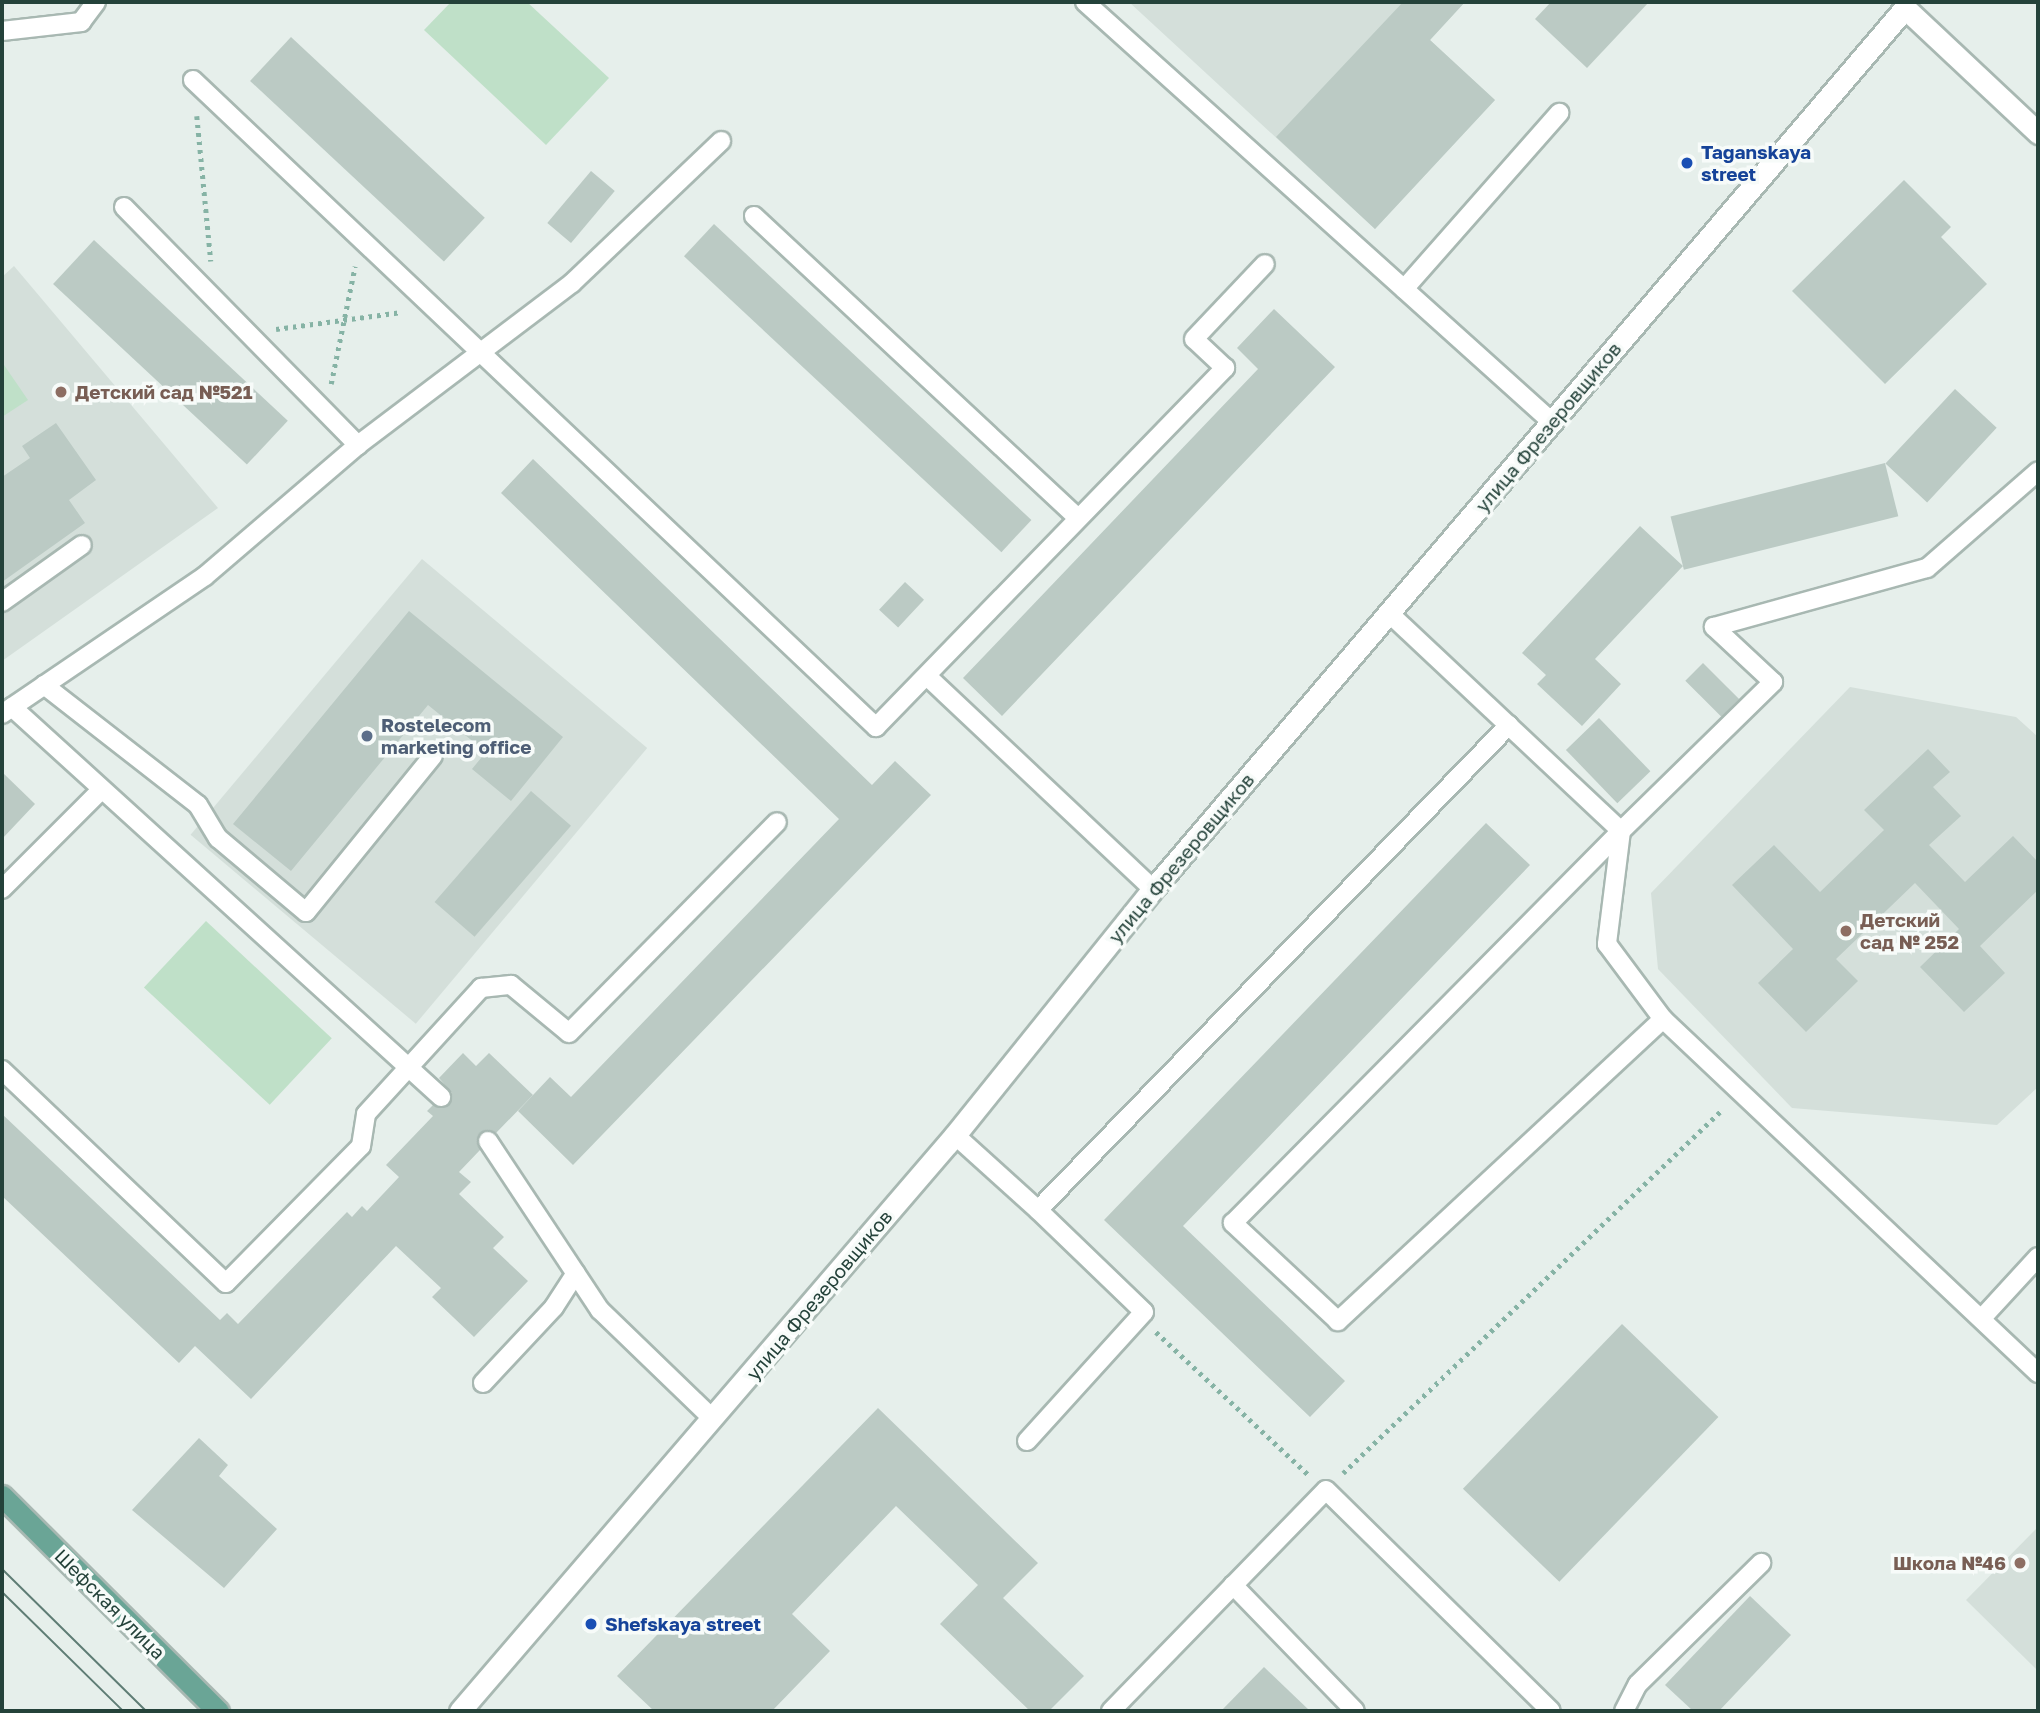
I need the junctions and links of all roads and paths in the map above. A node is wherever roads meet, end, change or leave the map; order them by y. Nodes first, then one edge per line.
1 (96, 2) edge
2 (1085, 2) edge
3 (2, 31) edge
4 (193, 80) joint
5 (1559, 113) dead end
6 (2038, 133) edge
7 (721, 141) dead end
8 (124, 207) dead end
9 (754, 216) dead end
10 (360, 237) junction
11 (1265, 264) dead end
12 (1404, 289) junction
13 (215, 293) junction
14 (433, 307) junction
15 (345, 320) junction
16 (251, 333) junction
17 (481, 352) junction
18 (326, 410) junction
19 (1552, 422) junction
20 (358, 445) junction
21 (2038, 471) edge
22 (1078, 518) junction
23 (82, 545) dead end
24 (2, 602) edge
25 (1390, 614) junction
26 (928, 677) junction
27 (44, 685) junction
28 (7, 710) edge
29 (1509, 725) junction
30 (433, 756) dead end
31 (102, 789) junction
32 (777, 822) dead end
33 (1622, 831) junction
34 (1153, 888) junction
35 (2, 889) edge
36 (1662, 1019) junction
37 (409, 1067) junction
38 (2, 1070) edge
39 (1738, 1095) junction
40 (441, 1097) dead end
41 (955, 1135) junction
42 (488, 1141) dead end
43 (1038, 1210) junction
44 (2038, 1257) edge
45 (576, 1273) junction
46 (1982, 1318) junction
47 (2038, 1374) edge
48 (483, 1383) dead end
49 (713, 1419) junction
50 (1027, 1441) dead end
51 (1284, 1453) dead end
52 (1326, 1490) junction
53 (2, 1496) edge
54 (1761, 1563) dead end
55 (1233, 1585) junction
56 (218, 1711) edge
57 (460, 1711) edge
58 (1111, 1711) edge
59 (1355, 1711) edge
60 (1551, 1711) edge
61 (1625, 1711) edge

1 - 3 lane
2 - 12 lane
4 - 10 lane
4 - 13 path
5 - 12 lane
6 - 19 main road, улица Фрезеровщиков
7 - 17 lane
8 - 13 lane
9 - 22 lane
10 - 14 lane
10 - 15 path
11 - 22 lane
12 - 19 lane
13 - 16 lane
14 - 15 path
14 - 17 lane
15 - 16 path
15 - 18 path
16 - 18 lane
17 - 20 lane
17 - 26 lane
18 - 20 lane
19 - 25 main road, улица Фрезеровщиков
20 - 27 lane
21 - 33 lane
22 - 26 lane
23 - 24 lane
25 - 29 lane
25 - 34 main road, улица Фрезеровщиков
26 - 34 lane
27 - 28 lane
27 - 30 lane
28 - 31 lane
29 - 33 lane
29 - 43 lane
31 - 35 lane
31 - 37 lane
32 - 37 lane
33 - 36 lane
33 - 36 lane
34 - 41 main road, улица Фрезеровщиков
36 - 39 lane
37 - 38 lane
37 - 40 lane
39 - 46 lane
39 - 52 path
41 - 43 lane
41 - 49 main road, улица Фрезеровщиков
42 - 45 lane
43 - 50 lane
44 - 46 lane
45 - 48 lane
45 - 49 lane
46 - 47 lane
49 - 57 main road, улица Фрезеровщиков
51 - 52 path
52 - 55 lane
52 - 60 lane
53 - 56 main road, Шефская улица
54 - 61 lane
55 - 58 lane
55 - 59 lane

